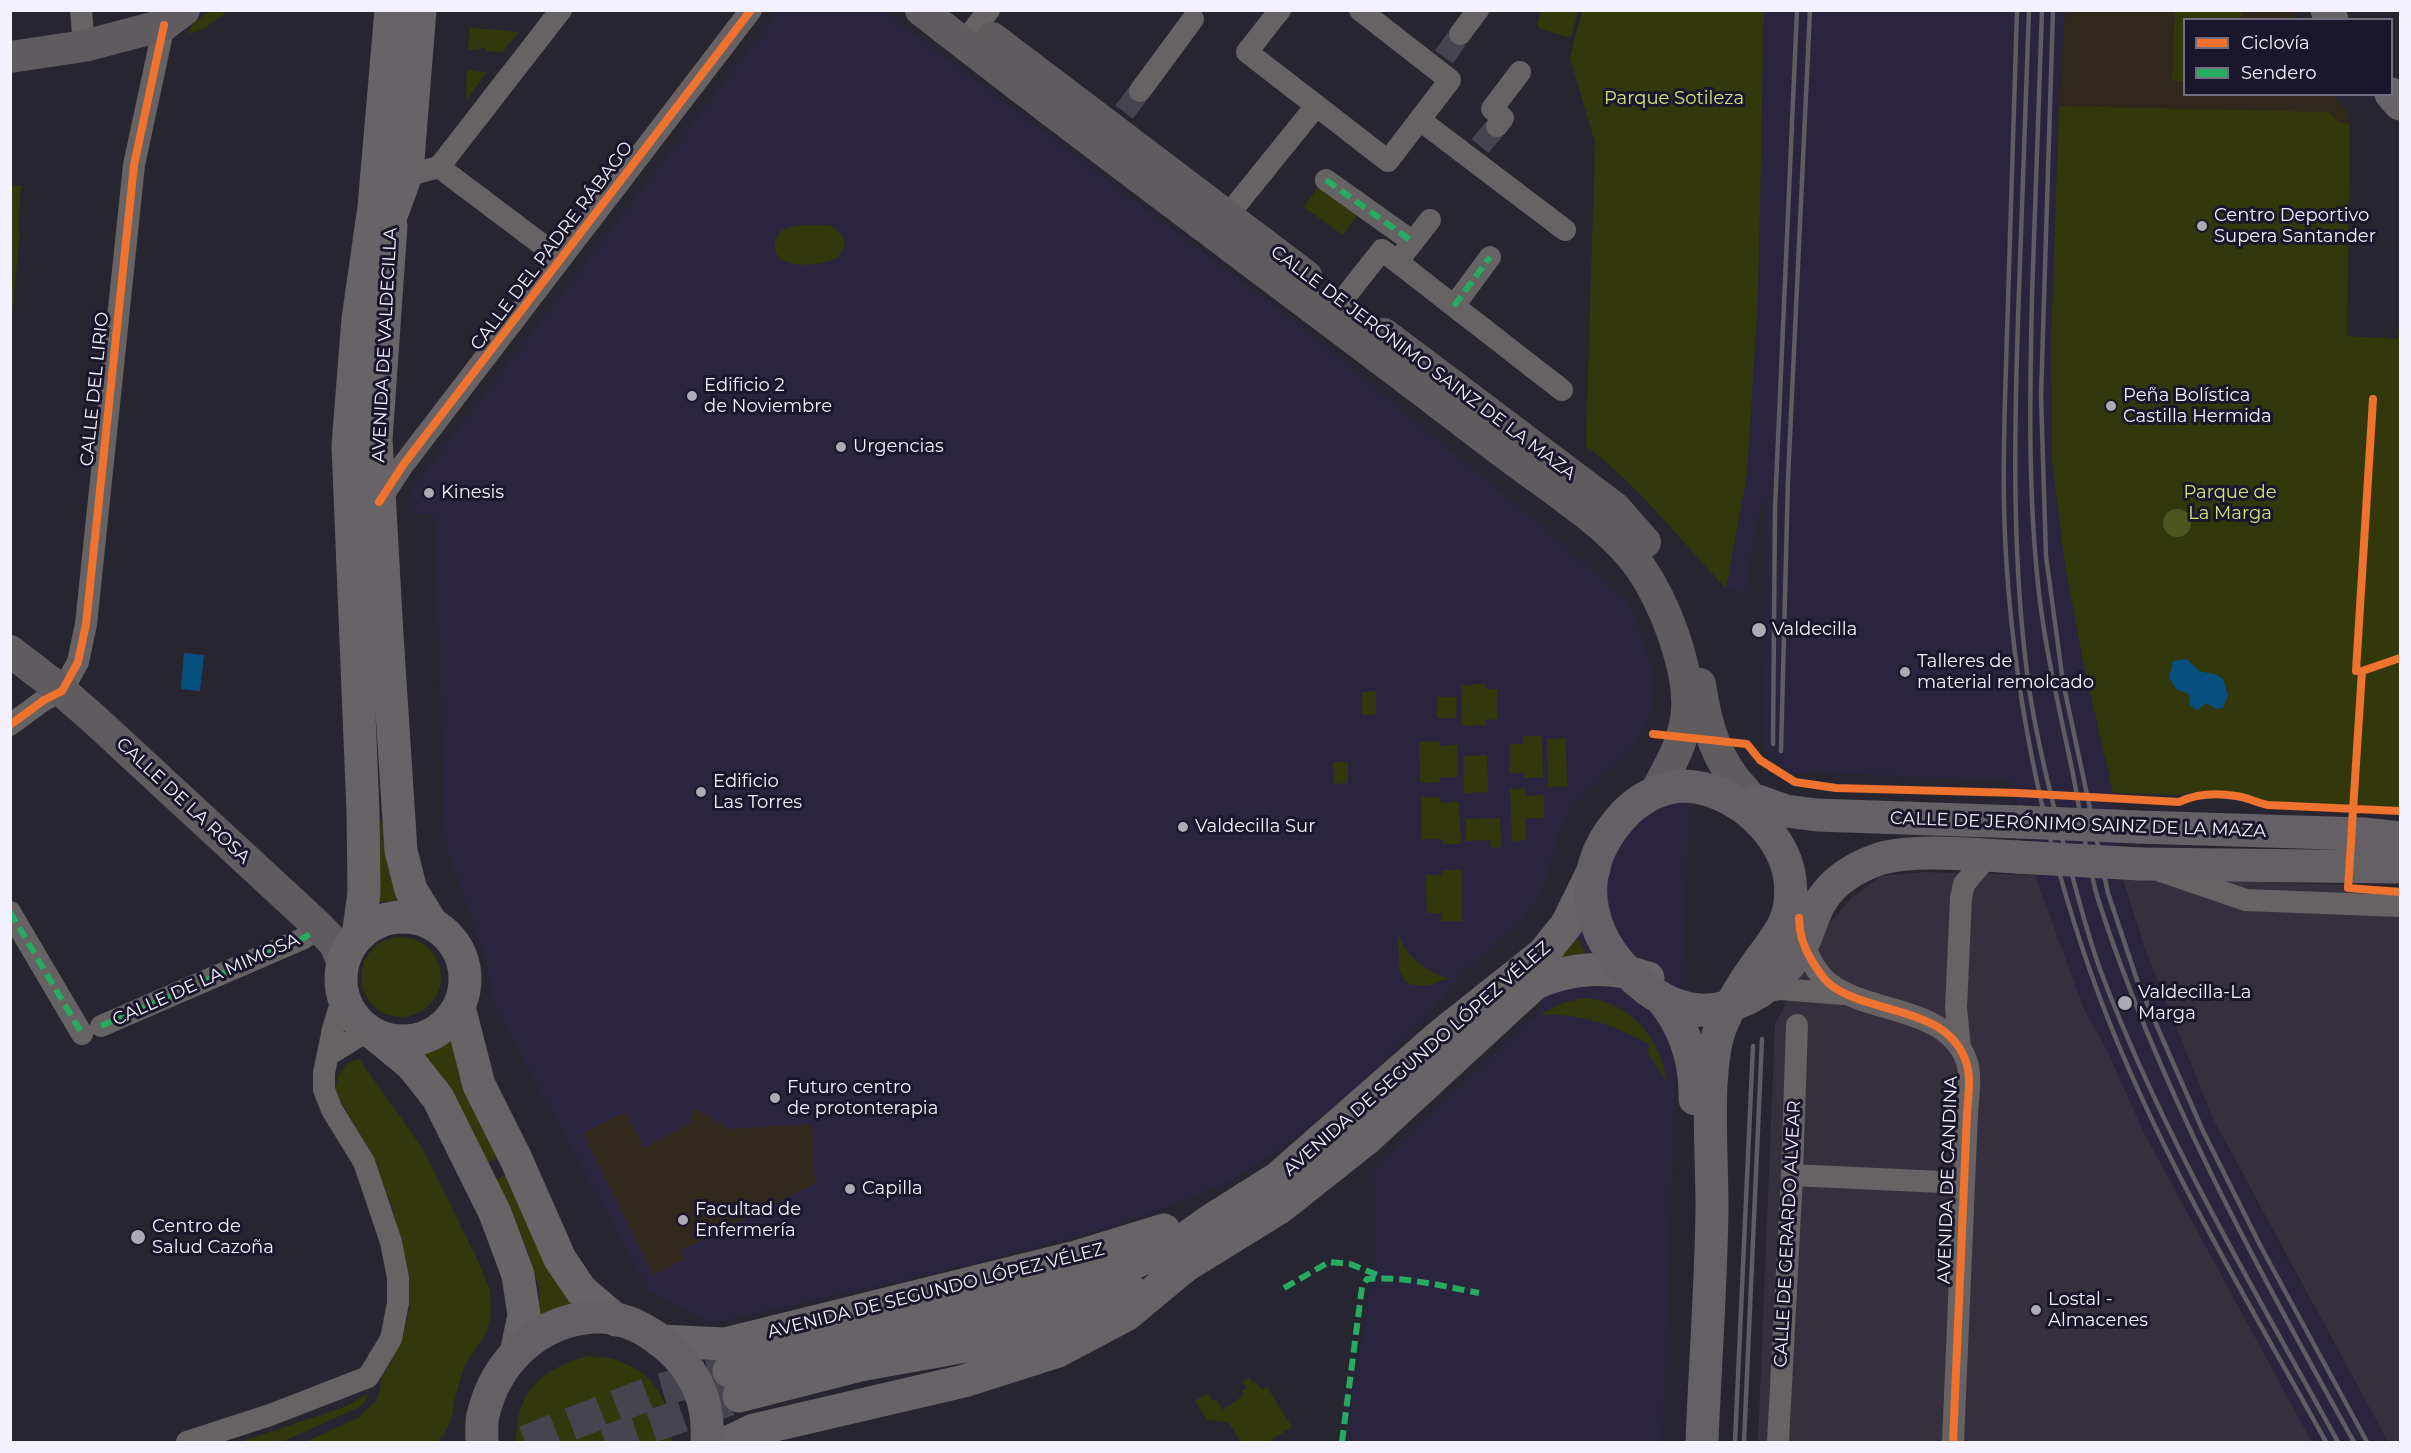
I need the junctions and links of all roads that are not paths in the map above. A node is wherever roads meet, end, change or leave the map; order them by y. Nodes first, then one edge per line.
1 (81, 10) edge
2 (379, 10) edge
3 (391, 10) edge
4 (407, 10) edge
5 (420, 10) edge
6 (561, 10) edge
7 (751, 10) edge
8 (921, 10) edge
9 (1280, 10) edge
10 (1478, 10) edge
11 (1375, 15) edge
12 (174, 18) edge
13 (1193, 19) dead end
14 (971, 23) edge
15 (1460, 34) tunnel mouth
16 (84, 46) junction
17 (10, 57) edge
18 (1520, 72) dead end
19 (1140, 91) tunnel mouth
20 (1316, 106) junction
21 (1420, 120) junction
22 (1497, 126) tunnel mouth
23 (439, 167) junction
24 (407, 172) junction
25 (1326, 180) dead end
26 (392, 213) junction
27 (1228, 215) junction
28 (1430, 220) dead end
29 (1565, 230) dead end
30 (1413, 242) junction
31 (1490, 257) dead end
32 (561, 259) junction
33 (1398, 262) junction
34 (361, 297) junction
35 (1341, 302) junction
36 (1454, 306) junction
37 (1562, 390) dead end
38 (379, 502) junction
39 (10, 651) edge
40 (62, 690) junction
41 (10, 725) edge
42 (1655, 783) junction
43 (1756, 801) junction
44 (2400, 825) edge
45 (2363, 834) junction
46 (2400, 838) edge
47 (1991, 856) junction
48 (2140, 864) junction
49 (2400, 867) edge
50 (1587, 868) junction
51 (2400, 906) edge
52 (10, 912) edge
53 (1804, 923) junction
54 (432, 924) junction
55 (311, 933) dead end
56 (350, 949) junction
57 (1839, 990) junction
58 (1658, 994) junction
59 (1746, 995) junction
60 (343, 996) junction
61 (459, 1007) junction
62 (1797, 1025) dead end
63 (373, 1034) junction
64 (1960, 1047) junction
65 (330, 1054) junction
66 (1792, 1175) junction
67 (1963, 1183) junction
68 (1210, 1221) junction
69 (1185, 1266) junction
70 (616, 1320) junction
71 (660, 1341) junction
72 (518, 1349) junction
73 (482, 1429) edge
74 (187, 1443) edge
75 (464, 1443) edge
76 (706, 1443) edge
77 (729, 1443) edge
78 (1682, 1443) edge
79 (1702, 1443) edge
80 (1778, 1443) edge
81 (1953, 1443) edge

1 - 16 street
2 - 34 main road, AVENIDA DE VALDECILLA
3 - 34 main road, AVENIDA DE VALDECILLA
4 - 26 main road, AVENIDA DE VALDECILLA
5 - 24 main road
6 - 23 street
7 - 32 street, CALLE DEL PADRE RÁBAGO
8 - 14 main road, CALLE DE JERÓNIMO SAINZ DE LA MAZA
9 - 20 street
10 - 15 street
11 - 21 street
12 - 16 main road
12 - 40 street, CALLE DEL LIRIO
13 - 19 street
14 - 27 main road, CALLE DE JERÓNIMO SAINZ DE LA MAZA
14 - 42 main road, CALLE DE JERÓNIMO SAINZ DE LA MAZA
16 - 17 main road
18 - 22 street
20 - 21 street
20 - 27 street
21 - 29 street
23 - 24 street
23 - 32 street
24 - 26 main road
25 - 30 street
26 - 38 main road, AVENIDA DE VALDECILLA
27 - 35 main road, CALLE DE JERÓNIMO SAINZ DE LA MAZA
28 - 30 street
30 - 33 street
31 - 36 street
32 - 38 street, CALLE DEL PADRE RÁBAGO
33 - 35 street
33 - 36 street
34 - 56 main road, AVENIDA DE VALDECILLA
35 - 43 main road, CALLE DE JERÓNIMO SAINZ DE LA MAZA
36 - 37 street
38 - 54 main road, AVENIDA DE VALDECILLA
39 - 40 main road, CALLE DE LA ROSA
40 - 41 street, CALLE DEL LIRIO
40 - 56 main road, CALLE DE LA ROSA
42 - 43 highway
42 - 50 highway
42 - 50 main road, AVENIDA DE SEGUNDO LÓPEZ VÉLEZ
42 - 58 highway
43 - 45 highway, CALLE DE JERÓNIMO SAINZ DE LA MAZA, bridge
43 - 53 highway
43 - 59 highway
44 - 45 main road
45 - 46 highway, CALLE DE JERÓNIMO SAINZ DE LA MAZA
47 - 48 highway, CALLE DE JERÓNIMO SAINZ DE LA MAZA, bridge
47 - 53 highway, CALLE DE JERÓNIMO SAINZ DE LA MAZA
47 - 57 street, CALLE DE JERÓNIMO SAINZ DE LA MAZA
47 - 64 street, AVENIDA DE CANDINA
48 - 49 highway, CALLE DE JERÓNIMO SAINZ DE LA MAZA
48 - 51 street
50 - 58 highway
50 - 68 main road, AVENIDA DE SEGUNDO LÓPEZ VÉLEZ
52 - 55 street, CALLE DE LA MIMOSA
53 - 57 street
53 - 59 highway, CALLE DE JERÓNIMO SAINZ DE LA MAZA
54 - 56 main road
54 - 61 main road
56 - 60 main road
57 - 59 street
57 - 64 street
58 - 59 highway
58 - 69 main road, AVENIDA DE SEGUNDO LÓPEZ VÉLEZ
58 - 78 highway
59 - 79 highway
60 - 63 main road
60 - 65 street
61 - 63 main road
61 - 70 main road
62 - 66 street, CALLE DE GERARDO ALVEAR
63 - 65 street
63 - 72 main road
64 - 67 street, AVENIDA DE CANDINA
65 - 74 street
66 - 67 street, AVENIDA DE CANDINA
66 - 80 street, CALLE DE GERARDO ALVEAR
67 - 81 street, AVENIDA DE CANDINA
68 - 69 main road, AVENIDA DE SEGUNDO LÓPEZ VÉLEZ
68 - 71 main road, AVENIDA DE SEGUNDO LÓPEZ VÉLEZ
69 - 77 main road, AVENIDA DE SEGUNDO LÓPEZ VÉLEZ
70 - 71 highway
70 - 72 highway
71 - 76 highway
72 - 73 highway
73 - 75 main road

